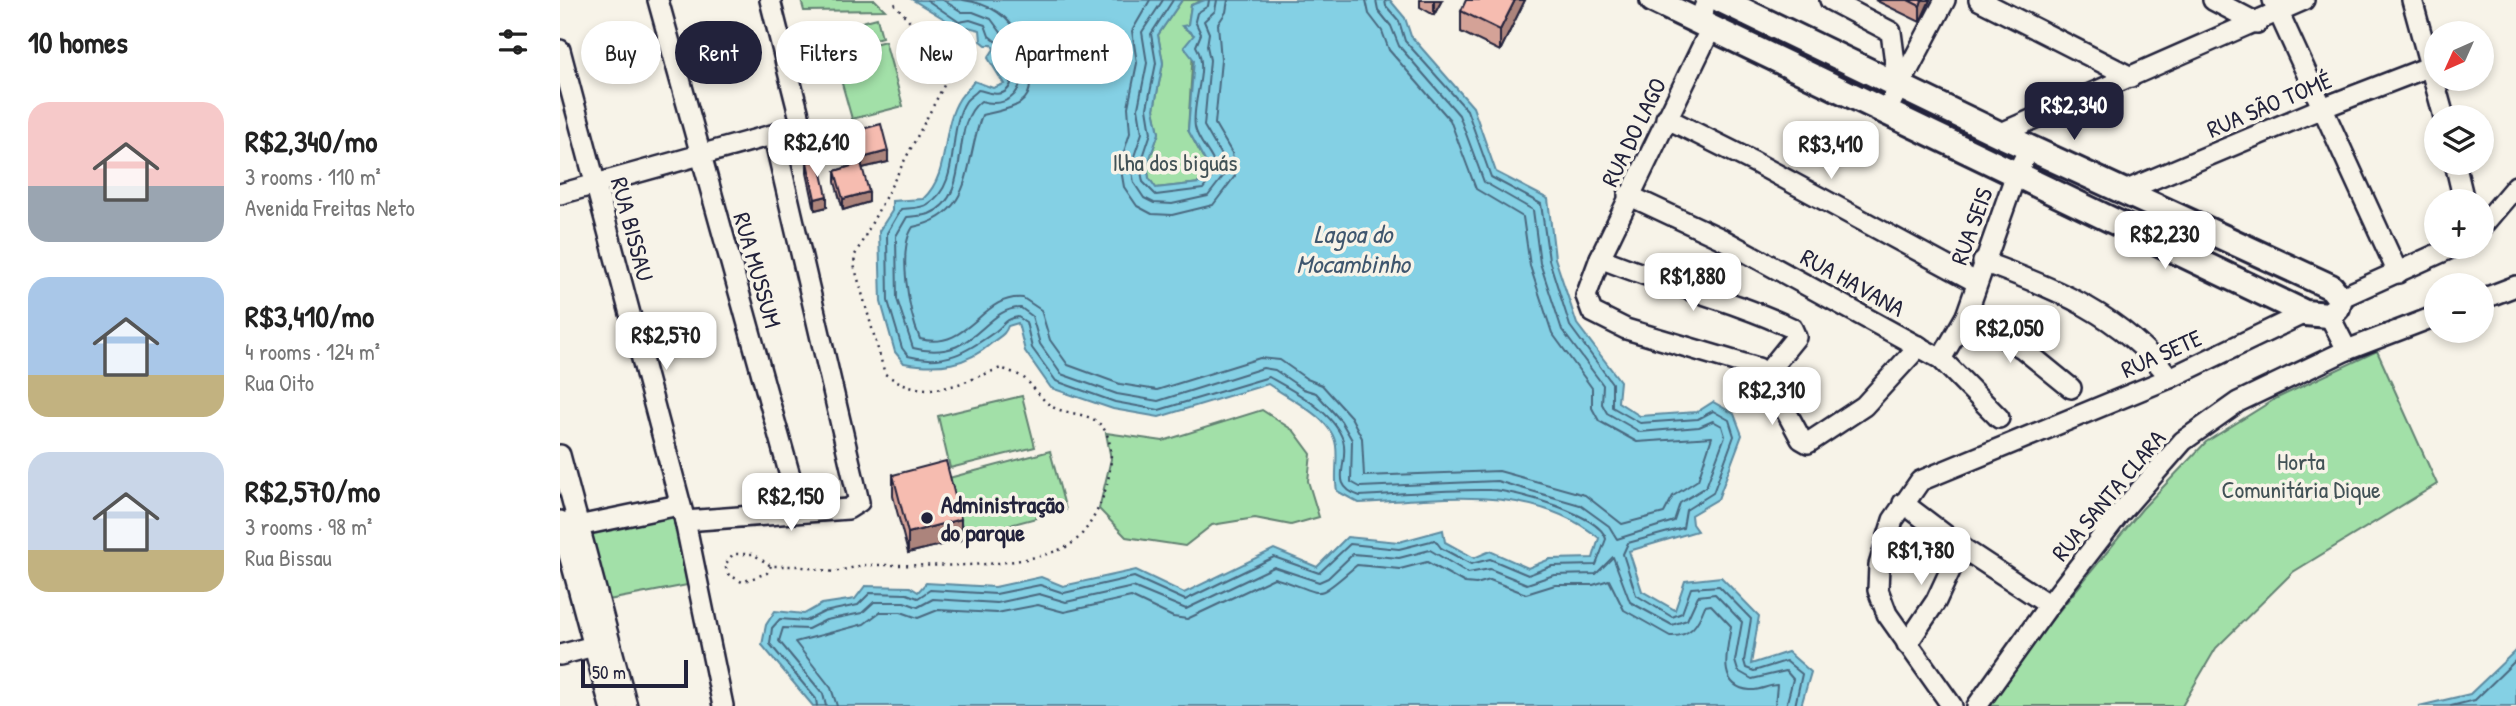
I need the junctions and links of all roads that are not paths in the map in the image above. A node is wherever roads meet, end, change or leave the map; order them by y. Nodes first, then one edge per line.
1 (658, 0) edge
2 (771, 0) edge
3 (1653, 0) edge
4 (1722, 0) edge
5 (1830, 0) edge
6 (1945, 0) edge
7 (1979, 0) edge
8 (2213, 0) edge
9 (2304, 0) edge
10 (2412, 0) edge
11 (2276, 6) edge
12 (1706, 17) edge
13 (2258, 23) junction
14 (2424, 42) edge
15 (560, 50) edge
16 (2424, 69) edge
17 (2131, 77) junction
18 (1900, 87) junction
19 (2322, 107) junction
20 (1887, 110) junction
21 (1666, 118) junction
22 (1999, 134) junction
23 (774, 137) junction
24 (2030, 148) junction
25 (700, 155) junction
26 (2016, 174) junction
27 (596, 184) junction
28 (2516, 186) edge
29 (2127, 190) junction
30 (560, 194) edge
31 (1628, 195) junction
32 (2494, 212) edge
33 (1600, 258) junction
34 (2428, 259) edge
35 (1983, 262) junction
36 (2398, 273) junction
37 (1976, 282) junction
38 (2516, 286) edge
39 (2494, 294) edge
40 (2325, 309) junction
41 (1966, 316) junction
42 (2424, 321) edge
43 (1919, 346) junction
44 (2347, 350) junction
45 (1941, 359) junction
46 (1766, 374) junction
47 (2170, 378) junction
48 (2071, 388) dead end
49 (2000, 418) dead end
50 (560, 455) edge
51 (1903, 503) junction
52 (800, 512) junction
53 (682, 513) junction
54 (569, 524) edge
55 (1961, 547) junction
56 (2049, 605) junction
57 (602, 643) junction
58 (1907, 644) junction
59 (560, 655) edge
60 (611, 706) edge
61 (627, 706) edge
62 (723, 706) edge
63 (1952, 706) edge
64 (1977, 706) edge

1 - 25 street, RUA MUSSUM
2 - 23 street
3 - 12 main road
4 - 18 main road
5 - 18 street
6 - 18 street
7 - 17 street
8 - 13 street
9 - 11 street
10 - 14 street
11 - 13 street
11 - 19 street
12 - 20 main road
12 - 21 street, RUA DO LAGO
13 - 17 street
15 - 27 street, RUA BISSAU
16 - 19 street, RUA SÃO TOMÉ
17 - 22 street
18 - 20 street
18 - 22 main road
19 - 29 street, RUA SÃO TOMÉ
19 - 36 street
20 - 26 main road
21 - 31 street, RUA DO LAGO
21 - 37 street
22 - 24 main road
23 - 25 street
23 - 52 street
24 - 26 street, RUA SEIS
24 - 29 main road
25 - 27 street
25 - 52 street, RUA MUSSUM
26 - 35 street, RUA SEIS
26 - 40 main road
27 - 30 street
27 - 53 street, RUA BISSAU
28 - 32 street
29 - 40 main road
31 - 33 street, RUA DO LAGO
31 - 43 street, RUA HAVANA
33 - 46 street, RUA DO LAGO
33 - 46 street
34 - 36 street, RUA SETE
35 - 37 street, RUA SEIS
35 - 47 street
36 - 40 street, RUA SETE
37 - 41 street, RUA SEIS
38 - 39 street
40 - 44 street
40 - 47 street, RUA SETE
41 - 45 street, RUA SEIS
41 - 48 street
42 - 44 street, RUA SANTA CLARA
43 - 45 street, RUA HAVANA
43 - 46 street
44 - 56 street, RUA SANTA CLARA
45 - 49 street, RUA HAVANA
47 - 51 street, RUA SETE
50 - 54 street
51 - 55 street
51 - 58 street
52 - 53 street
53 - 54 street
53 - 62 street, RUA BISSAU
54 - 57 street
55 - 56 street
55 - 58 street
56 - 64 street, RUA SANTA CLARA
57 - 59 street
57 - 60 street
57 - 61 street
58 - 63 street

